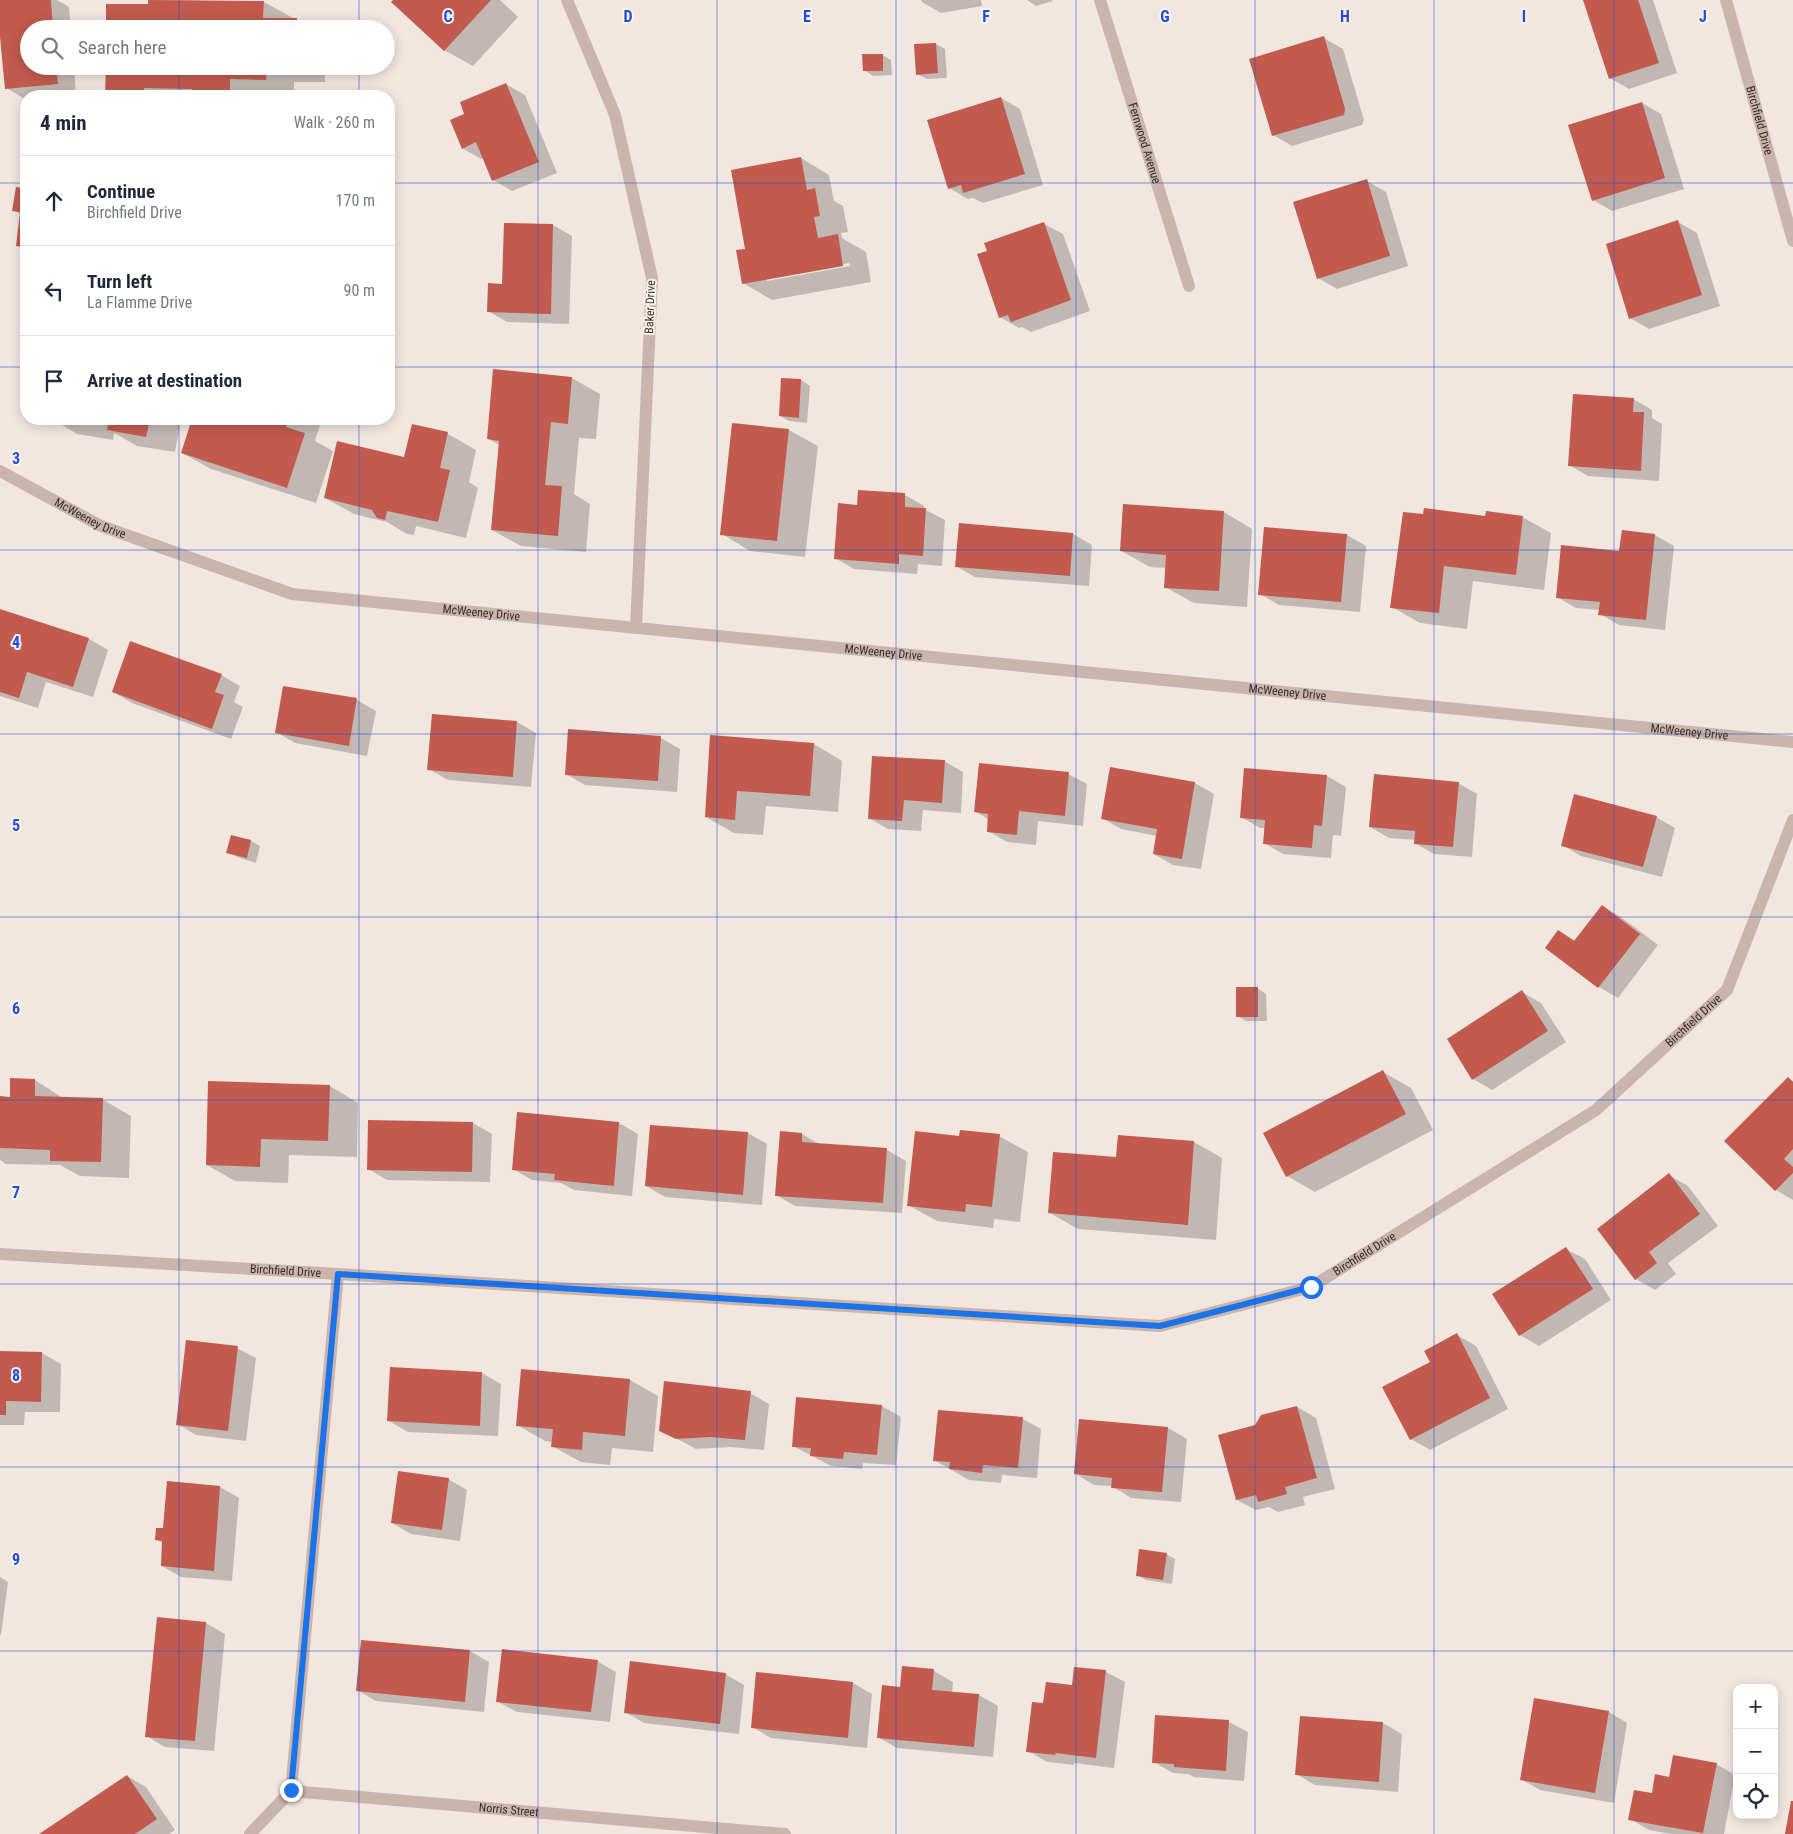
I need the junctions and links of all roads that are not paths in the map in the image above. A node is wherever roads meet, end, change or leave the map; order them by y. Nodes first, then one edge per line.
1 (567, 0) edge
2 (1100, 0) edge
3 (1726, 0) edge
4 (1793, 241) edge
5 (1189, 286) dead end
6 (0, 471) edge
7 (636, 628) junction
8 (1793, 742) edge
9 (1793, 820) edge
10 (0, 1254) edge
11 (338, 1274) junction
12 (291, 1790) junction
13 (250, 1834) edge
14 (786, 1834) edge

1 - 7 street, Baker Drive
2 - 5 street, Fernwood Avenue
3 - 4 street, Birchfield Drive
6 - 7 street, McWeeney Drive
7 - 8 street, McWeeney Drive
9 - 11 street, Birchfield Drive
10 - 11 street, Birchfield Drive
11 - 12 street
12 - 13 street
12 - 14 street, Norris Street

